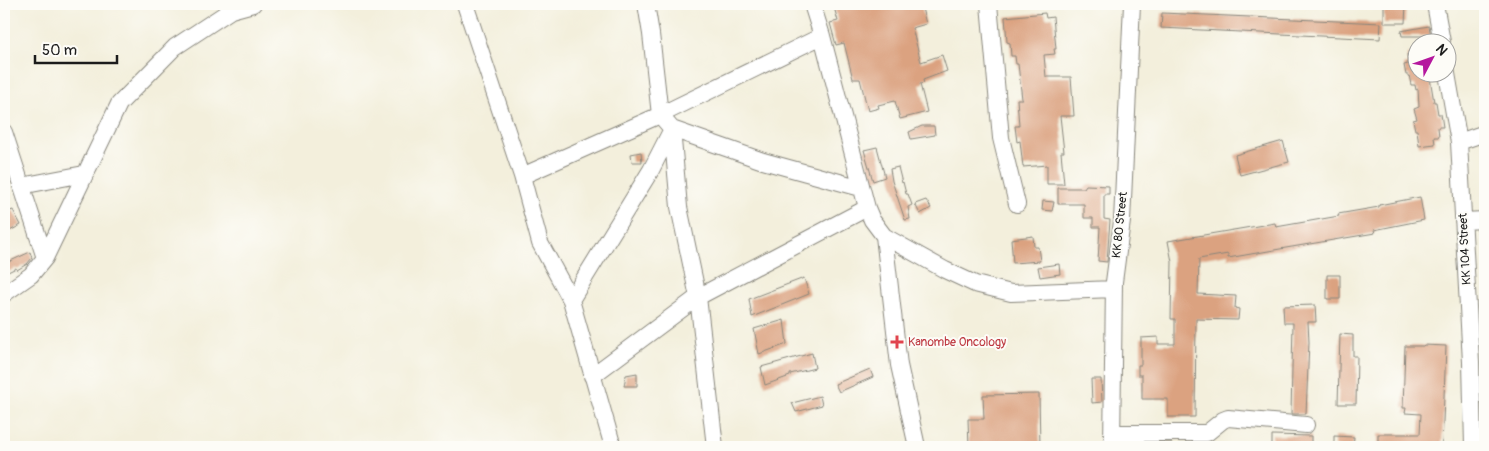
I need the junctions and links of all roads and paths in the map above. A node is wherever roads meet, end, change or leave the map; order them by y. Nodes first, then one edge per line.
1 (253, 4) edge
2 (465, 4) edge
3 (646, 4) edge
4 (812, 4) edge
5 (989, 4) edge
6 (1132, 4) edge
7 (1435, 4) edge
8 (1440, 32) edge
9 (822, 36) junction
10 (1448, 82) edge
11 (660, 115) junction
12 (672, 130) junction
13 (4, 132) edge
14 (1485, 133) edge
15 (1459, 142) junction
16 (84, 174) junction
17 (522, 176) junction
18 (21, 186) junction
19 (861, 188) junction
20 (1017, 204) dead end
21 (867, 208) junction
22 (1485, 220) edge
23 (1463, 221) junction
24 (884, 236) junction
25 (45, 258) junction
26 (1114, 289) junction
27 (4, 294) edge
28 (698, 297) junction
29 (570, 300) junction
30 (1478, 361) edge
31 (592, 376) junction
32 (1306, 425) dead end
33 (1112, 440) edge
34 (613, 447) edge
35 (714, 447) edge
36 (917, 447) edge
37 (1473, 447) edge

1 - 16 street
2 - 17 street
3 - 11 street
4 - 9 street
5 - 20 street
6 - 26 street, KK 80 Street
7 - 8 street
9 - 11 street
9 - 19 street
10 - 15 street, KK 104 Street
11 - 12 street
11 - 17 street
12 - 19 street
12 - 28 street
12 - 29 street
13 - 18 street
14 - 15 street
15 - 23 street, KK 104 Street
16 - 18 street
16 - 25 street
17 - 29 street
18 - 25 street
19 - 21 street
21 - 24 street
21 - 28 street
22 - 23 street
23 - 30 street, KK 104 Street
24 - 26 street
24 - 36 street
25 - 27 street
26 - 33 street, KK 80 Street
28 - 31 street
28 - 35 street
29 - 31 street
30 - 37 street, KK 104 Street
31 - 34 street
32 - 33 street

